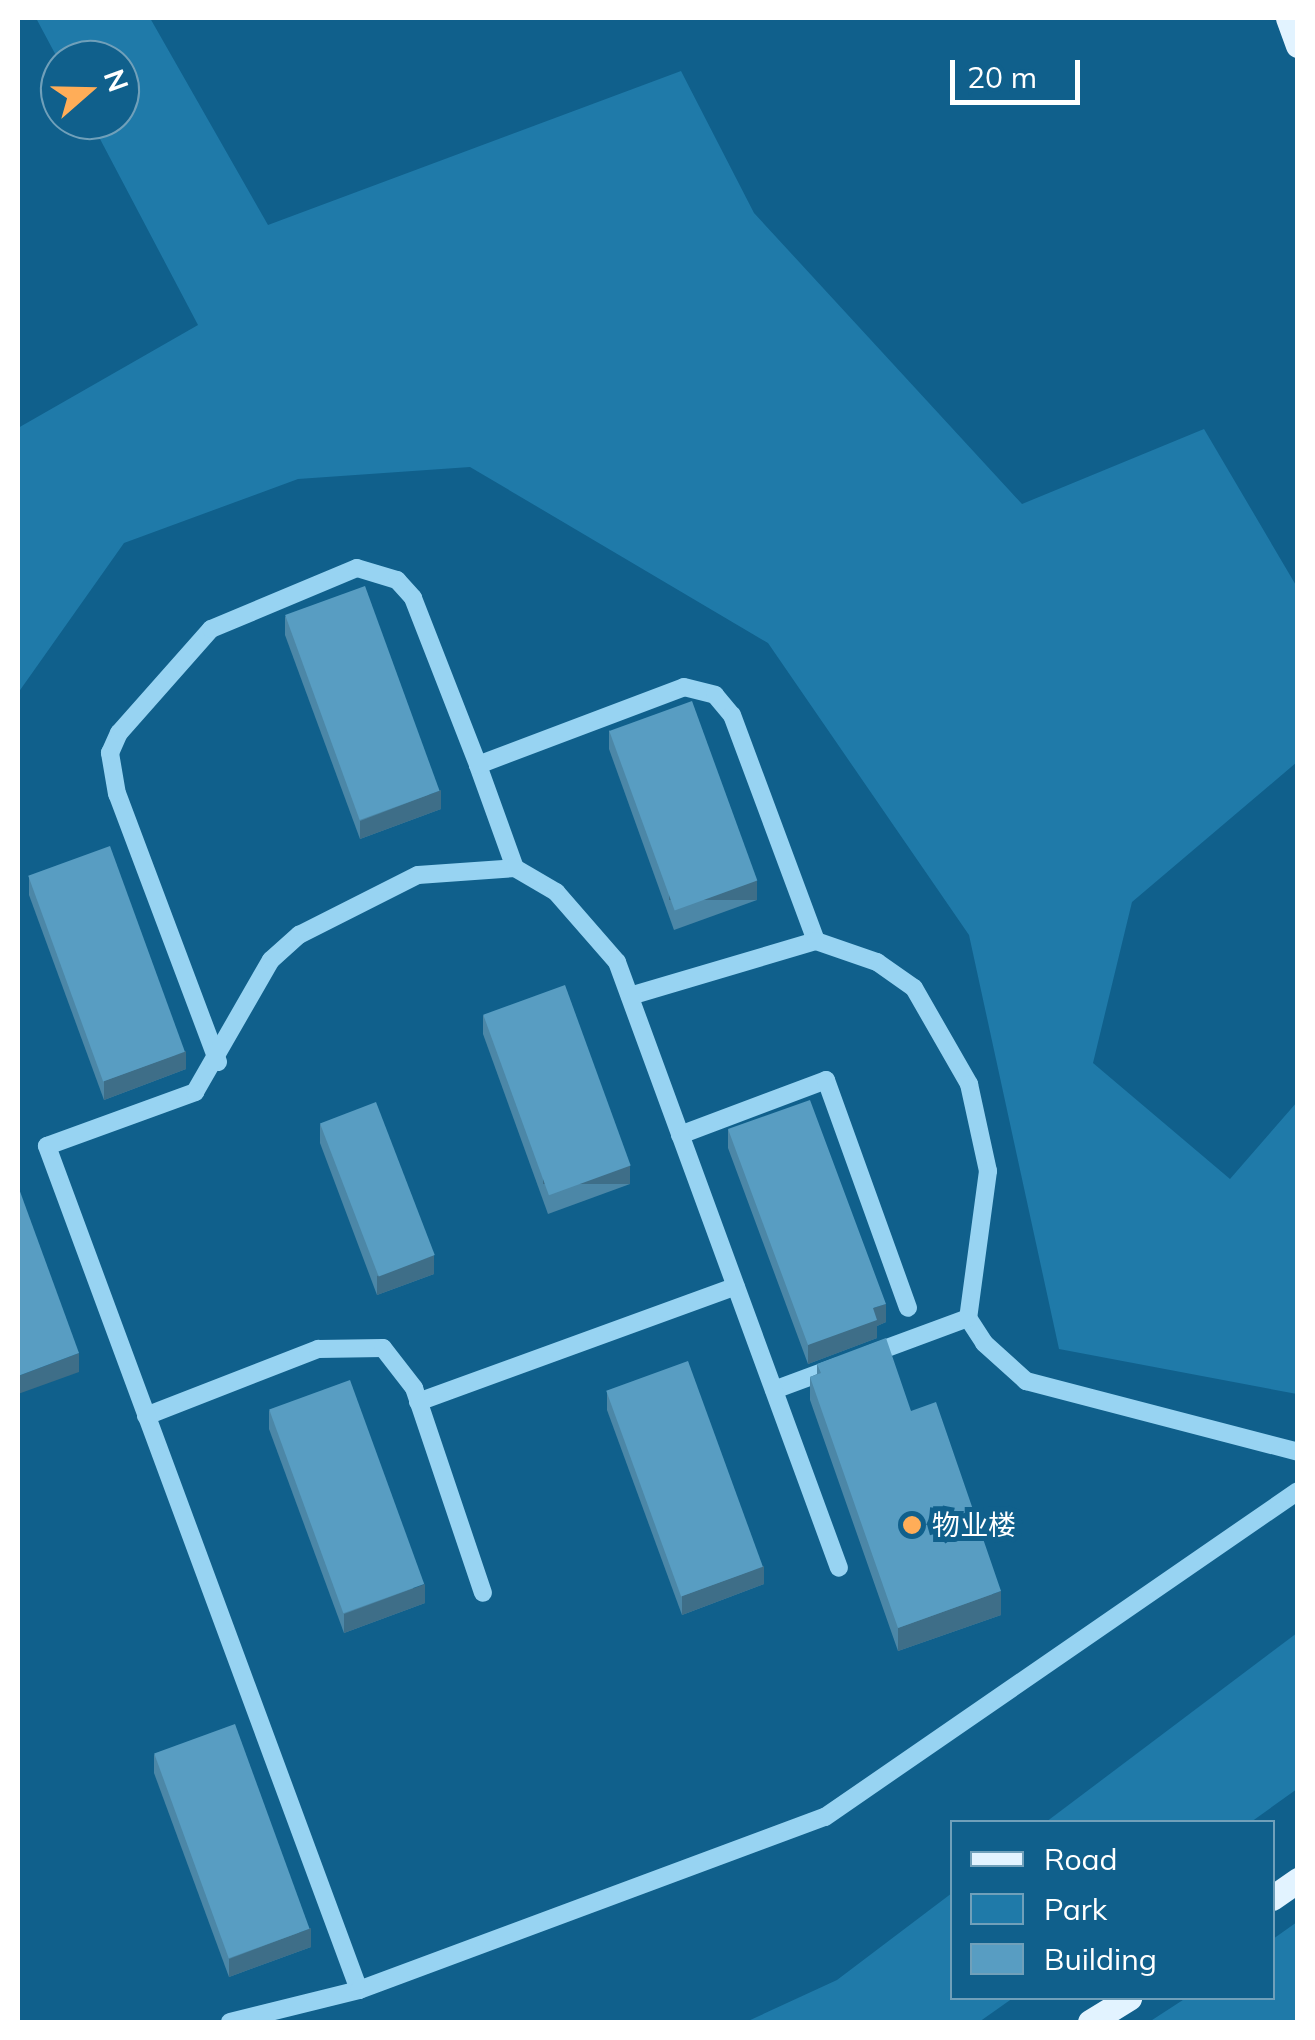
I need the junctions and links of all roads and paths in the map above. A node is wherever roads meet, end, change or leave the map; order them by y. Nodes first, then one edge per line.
1 (1288, 18) edge
2 (1298, 46) edge
3 (478, 765) junction
4 (515, 868) junction
5 (816, 941) junction
6 (630, 996) junction
7 (218, 1062) junction
8 (680, 1135) junction
9 (736, 1286) junction
10 (908, 1308) dead end
11 (968, 1318) junction
12 (774, 1390) junction
13 (418, 1402) junction
14 (146, 1416) junction
15 (1298, 1452) edge
16 (1298, 1491) edge
17 (839, 1568) dead end
18 (483, 1593) dead end
19 (1298, 1880) edge
20 (1275, 1896) edge
21 (359, 1990) junction
22 (1126, 2000) edge
23 (230, 2022) edge
24 (1090, 2022) edge

1 - 2 main road
3 - 4 street
3 - 5 street
3 - 7 street
4 - 6 street
4 - 7 street
5 - 6 street
5 - 11 street
6 - 8 street
7 - 14 street
8 - 9 street
8 - 10 street
9 - 12 street
9 - 13 street
11 - 12 street
11 - 15 street
12 - 17 street
13 - 14 street
13 - 18 street
14 - 21 street
16 - 21 street
19 - 20 main road
21 - 23 street
22 - 24 main road

